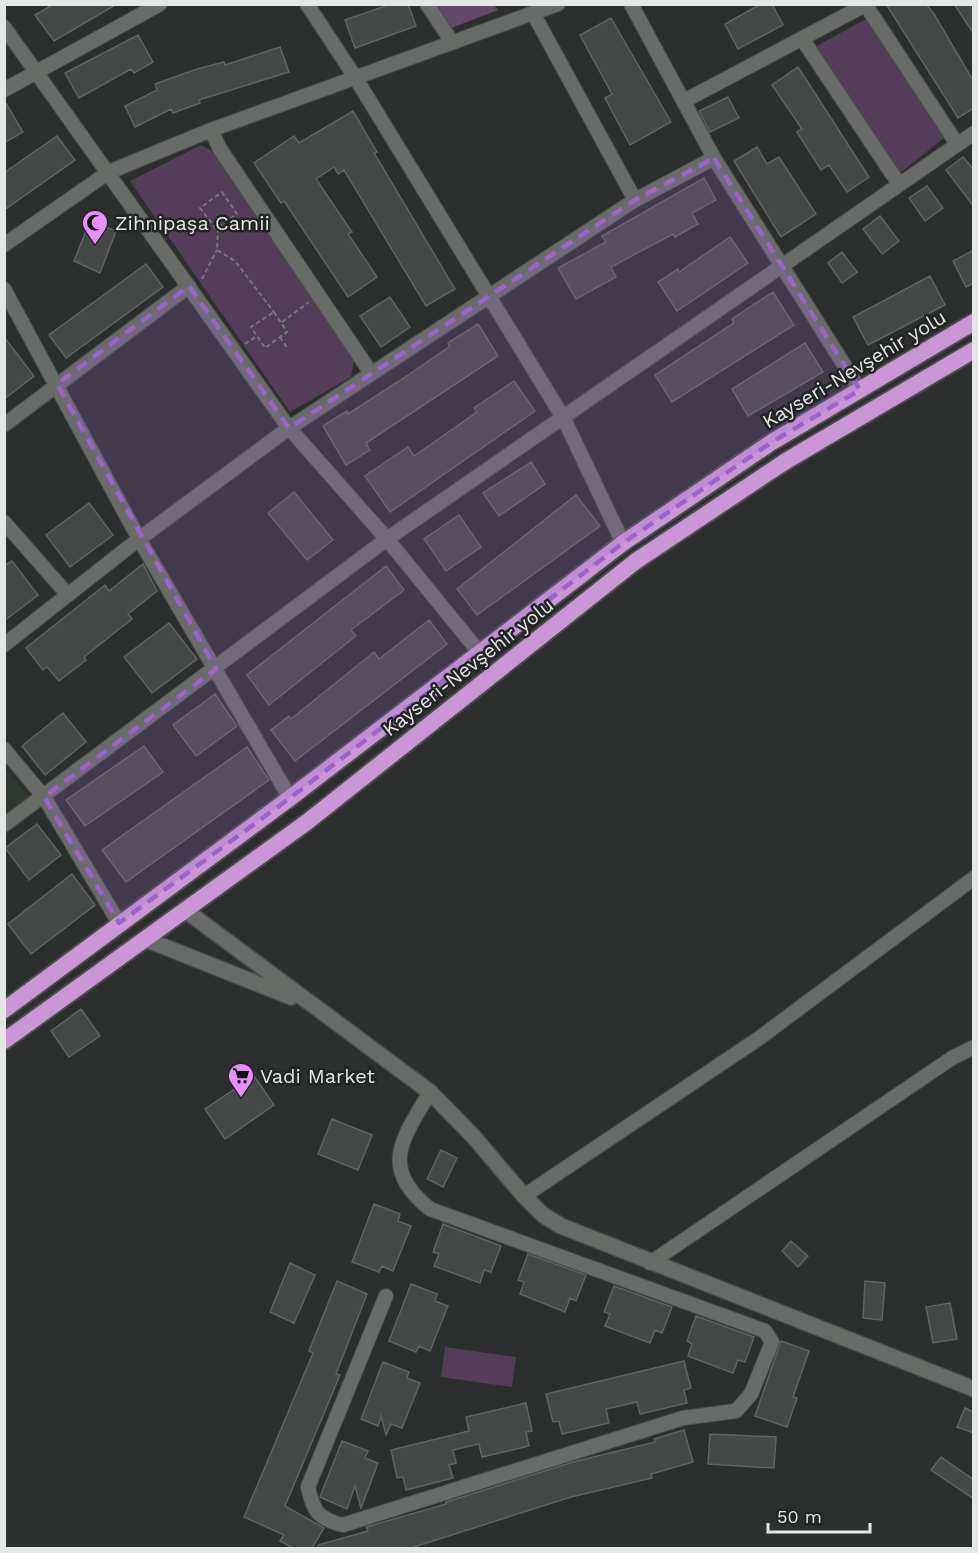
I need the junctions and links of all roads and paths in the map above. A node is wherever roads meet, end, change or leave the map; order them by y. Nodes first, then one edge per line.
1 (160, 4) edge
2 (307, 4) edge
3 (427, 4) edge
4 (558, 4) edge
5 (631, 4) edge
6 (865, 5) edge
7 (533, 13) junction
8 (4, 27) edge
9 (803, 40) junction
10 (452, 42) junction
11 (37, 72) junction
12 (355, 77) junction
13 (4, 90) edge
14 (684, 101) junction
15 (211, 130) junction
16 (974, 133) edge
17 (957, 144) junction
18 (714, 158) junction
19 (109, 172) junction
20 (899, 184) junction
21 (635, 201) junction
22 (218, 228) junction
23 (4, 245) edge
24 (217, 250) junction
25 (782, 268) junction
26 (4, 289) edge
27 (192, 290) junction
28 (318, 295) junction
29 (488, 297) junction
30 (274, 312) junction
31 (974, 322) edge
32 (281, 323) junction
33 (280, 337) junction
34 (288, 349) dead end
35 (974, 350) edge
36 (371, 373) junction
37 (57, 384) junction
38 (860, 390) junction
39 (564, 419) junction
40 (4, 425) edge
41 (289, 428) junction
42 (4, 522) edge
43 (140, 539) junction
44 (387, 539) junction
45 (623, 543) junction
46 (68, 595) junction
47 (4, 645) edge
48 (479, 652) junction
49 (216, 669) junction
50 (4, 749) edge
51 (44, 797) junction
52 (290, 798) junction
53 (4, 825) edge
54 (974, 878) edge
55 (186, 910) junction
56 (119, 923) junction
57 (145, 939) junction
58 (311, 1005) junction
59 (4, 1010) edge
60 (4, 1041) edge
61 (974, 1047) edge
62 (430, 1092) junction
63 (524, 1196) junction
64 (651, 1263) junction
65 (386, 1296) dead end
66 (974, 1389) edge

1 - 11 street
2 - 12 street
3 - 10 street
4 - 7 street
5 - 14 street
6 - 9 street
6 - 17 street
7 - 10 street
7 - 21 street
8 - 11 street
9 - 14 street
9 - 20 street
10 - 12 street
11 - 13 street
11 - 19 street
12 - 15 street
12 - 29 street
14 - 18 street
15 - 19 street
15 - 28 street
16 - 17 street
17 - 20 street
18 - 21 street
18 - 25 street
19 - 23 street
19 - 27 street
20 - 25 street
21 - 29 street
22 - 22 path
22 - 24 path
24 - 27 path
24 - 30 path
25 - 38 street
25 - 39 street
26 - 37 street
27 - 37 street
27 - 41 street
28 - 32 path
28 - 36 street
29 - 36 street
29 - 39 street
30 - 32 path
30 - 33 path
31 - 38 highway, Kayseri-Nevşehir yolu
32 - 33 path
33 - 34 path
35 - 55 highway, Kayseri-Nevşehir yolu
36 - 41 street
37 - 40 street
37 - 43 street
38 - 45 highway, Kayseri-Nevşehir yolu
39 - 44 street
39 - 45 street
41 - 43 street
41 - 44 street
42 - 46 street
43 - 46 street
43 - 49 street
44 - 48 street
44 - 49 street
45 - 48 highway, Kayseri-Nevşehir yolu
46 - 47 street
48 - 52 highway, Kayseri-Nevşehir yolu
49 - 51 street
49 - 52 street
50 - 51 street
51 - 53 street
51 - 56 street
52 - 56 highway, Kayseri-Nevşehir yolu
54 - 63 street
55 - 57 highway, Kayseri-Nevşehir yolu
55 - 58 street
56 - 59 highway, Kayseri-Nevşehir yolu
57 - 58 street
57 - 60 highway, Kayseri-Nevşehir yolu
58 - 62 street
61 - 64 street
62 - 63 street
62 - 65 street
63 - 64 street
64 - 66 street

